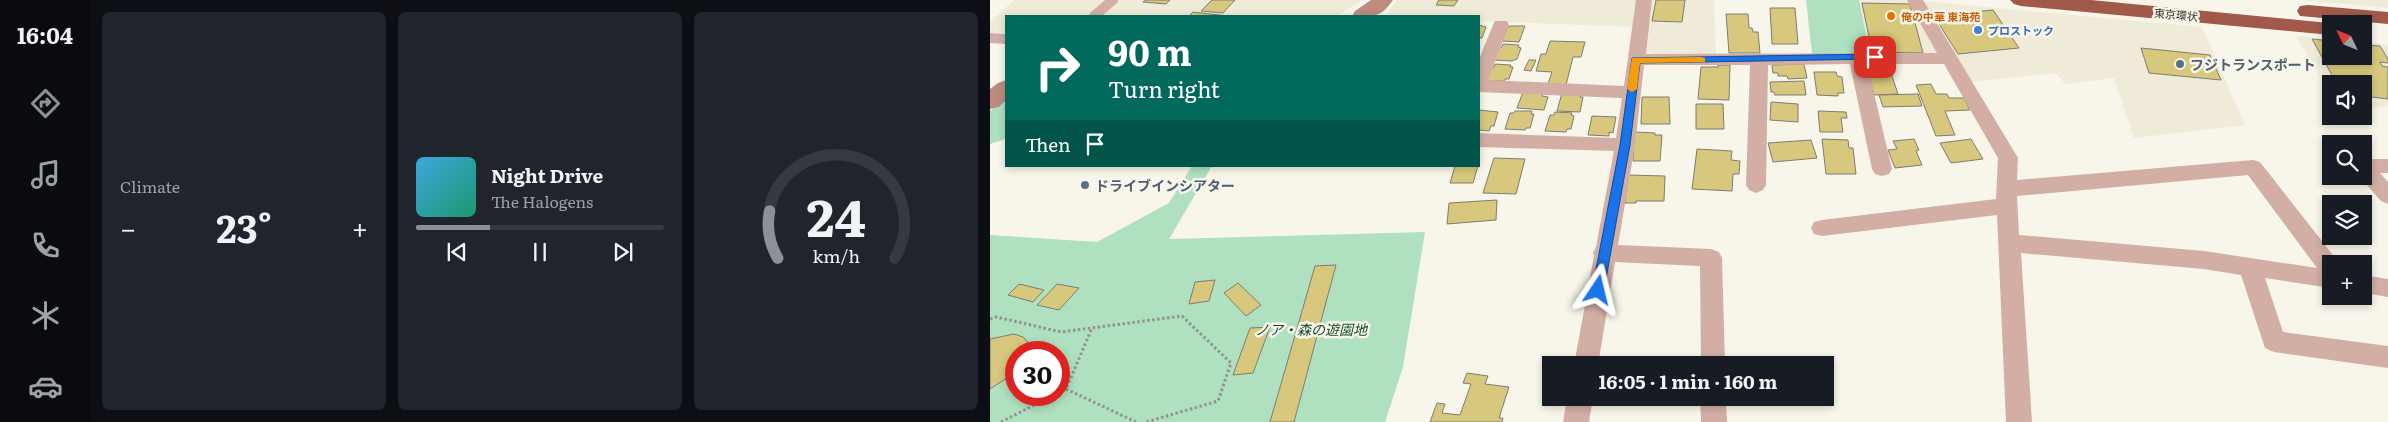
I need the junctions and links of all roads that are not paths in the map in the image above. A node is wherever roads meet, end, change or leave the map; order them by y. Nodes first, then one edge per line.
1 (1113, 0) edge
2 (1382, 0) edge
3 (1644, 0) edge
4 (1915, 0) edge
5 (2021, 0) edge
6 (2187, 0) edge
7 (1095, 15) edge
8 (1364, 15) edge
9 (2388, 18) edge
10 (1500, 26) dead end
11 (2322, 27) edge
12 (2372, 32) edge
13 (2388, 33) edge
14 (990, 38) edge
15 (1005, 39) edge
16 (1857, 57) junction
17 (1950, 58) junction
18 (1759, 59) junction
19 (1636, 60) junction
20 (1480, 77) edge
21 (1480, 86) edge
22 (1005, 89) edge
23 (1632, 92) junction
24 (990, 102) edge
25 (1480, 140) edge
26 (1625, 145) junction
27 (2388, 166) edge
28 (2372, 167) edge
29 (1882, 169) dead end
30 (2372, 177) edge
31 (1756, 185) dead end
32 (2388, 196) edge
33 (2006, 197) junction
34 (1822, 228) dead end
35 (2009, 243) junction
36 (1604, 253) junction
37 (2322, 257) edge
38 (2250, 267) junction
39 (2322, 278) edge
40 (2372, 285) edge
41 (2388, 288) edge
42 (1587, 356) edge
43 (1713, 356) edge
44 (2388, 356) edge
45 (1579, 406) edge
46 (1714, 406) edge
47 (1576, 422) edge
48 (1714, 422) edge
49 (2019, 422) edge

1 - 7 lane
2 - 8 street
3 - 19 street
4 - 17 street
5 - 11 highway, 東京環状
6 - 9 highway, 東京環状
10 - 20 street
12 - 13 highway
14 - 15 street
16 - 17 street
16 - 18 street
16 - 29 street
17 - 33 street
18 - 19 street
18 - 31 street
19 - 23 street
21 - 23 street
22 - 24 street
23 - 26 street
25 - 26 street
26 - 36 street
27 - 28 street
30 - 32 street
33 - 34 street
33 - 35 street
33 - 37 street
35 - 38 street
35 - 49 street
36 - 42 street
36 - 43 street
38 - 39 street
38 - 44 street
40 - 41 street
45 - 47 street
46 - 48 street

